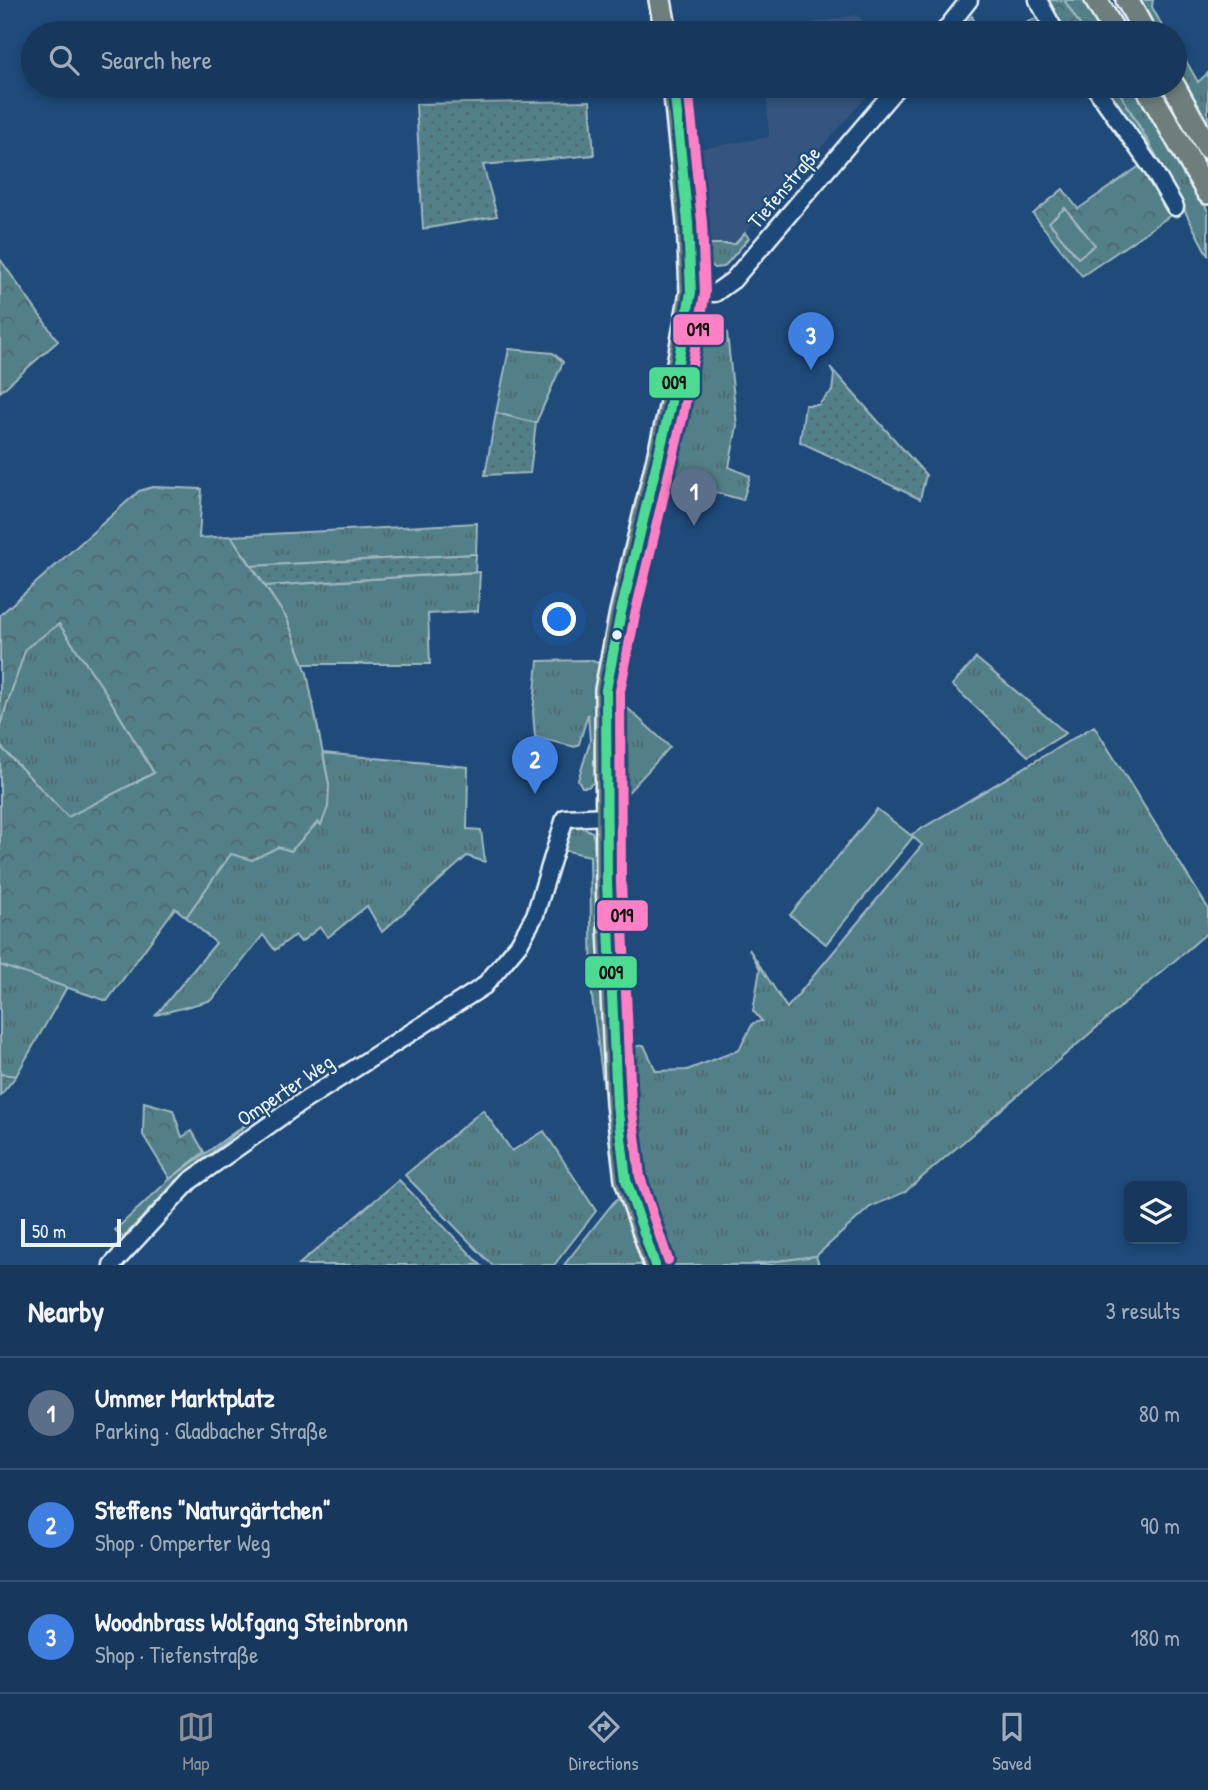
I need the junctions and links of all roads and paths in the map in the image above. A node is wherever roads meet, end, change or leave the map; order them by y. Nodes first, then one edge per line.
1 (660, 0) edge
2 (969, 0) edge
3 (1038, 0) edge
4 (1096, 0) edge
5 (1127, 0) edge
6 (664, 21) edge
7 (952, 21) edge
8 (1049, 21) edge
9 (1108, 21) edge
10 (1138, 21) edge
11 (675, 98) edge
12 (888, 98) edge
13 (1102, 98) edge
14 (1153, 98) edge
15 (1181, 98) edge
16 (1208, 148) edge
17 (1208, 193) edge
18 (1175, 207) dead end
19 (691, 292) junction
20 (607, 816) junction
21 (112, 1265) edge
22 (655, 1265) edge

1 - 6 main road
2 - 7 street
3 - 8 street
4 - 9 main road
5 - 10 main road
11 - 19 main road
12 - 19 street, Tiefenstraße
13 - 18 street
14 - 17 main road
15 - 16 main road
19 - 20 main road
20 - 21 street, Omperter Weg
20 - 22 main road

